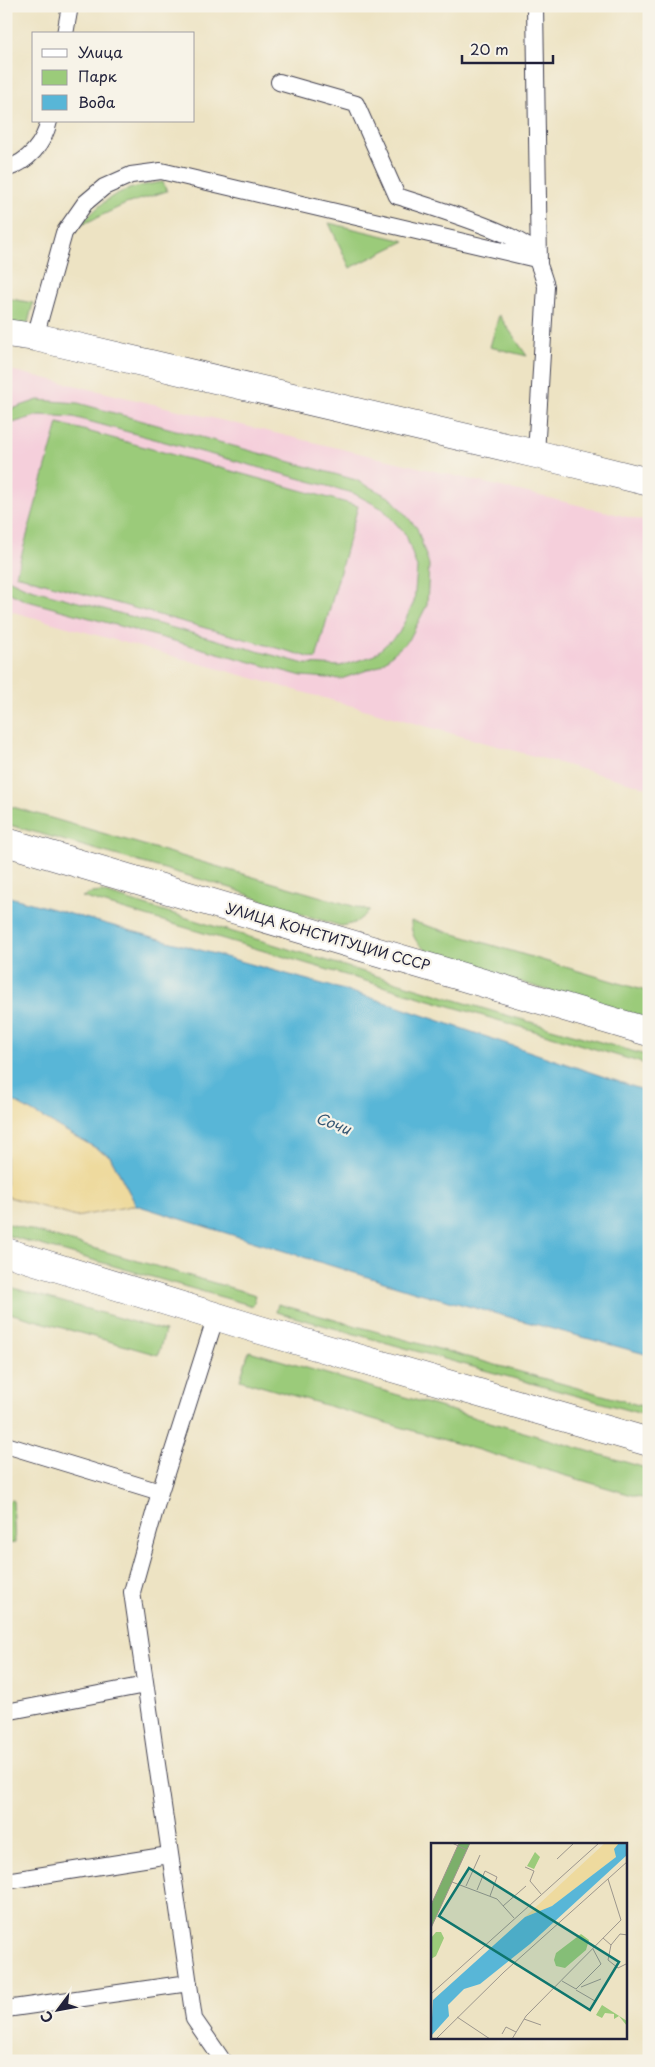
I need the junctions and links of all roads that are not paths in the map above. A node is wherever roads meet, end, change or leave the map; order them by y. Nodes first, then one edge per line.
1 (70, 6) edge
2 (536, 6) edge
3 (65, 32) edge
4 (279, 82) dead end
5 (48, 122) edge
6 (6, 169) edge
7 (538, 262) junction
8 (6, 333) edge
9 (35, 337) junction
10 (536, 454) junction
11 (649, 482) edge
12 (6, 842) edge
13 (649, 1032) edge
14 (6, 1252) edge
15 (216, 1316) junction
16 (649, 1442) edge
17 (6, 1445) edge
18 (160, 1492) junction
19 (146, 1685) junction
20 (6, 1712) edge
21 (169, 1855) junction
22 (6, 1881) edge
23 (189, 1983) junction
24 (6, 2009) edge
25 (223, 2061) edge

1 - 3 lane
2 - 7 lane
4 - 7 lane
5 - 6 lane
7 - 9 lane
7 - 10 lane
8 - 9 street
9 - 10 street
10 - 11 street
12 - 13 street, УЛИЦА КОНСТИТУЦИИ СССР
14 - 15 street
15 - 16 street
15 - 18 lane
17 - 18 lane
18 - 19 lane
19 - 20 lane
19 - 21 lane
21 - 22 lane
21 - 23 lane
23 - 24 lane
23 - 25 lane

